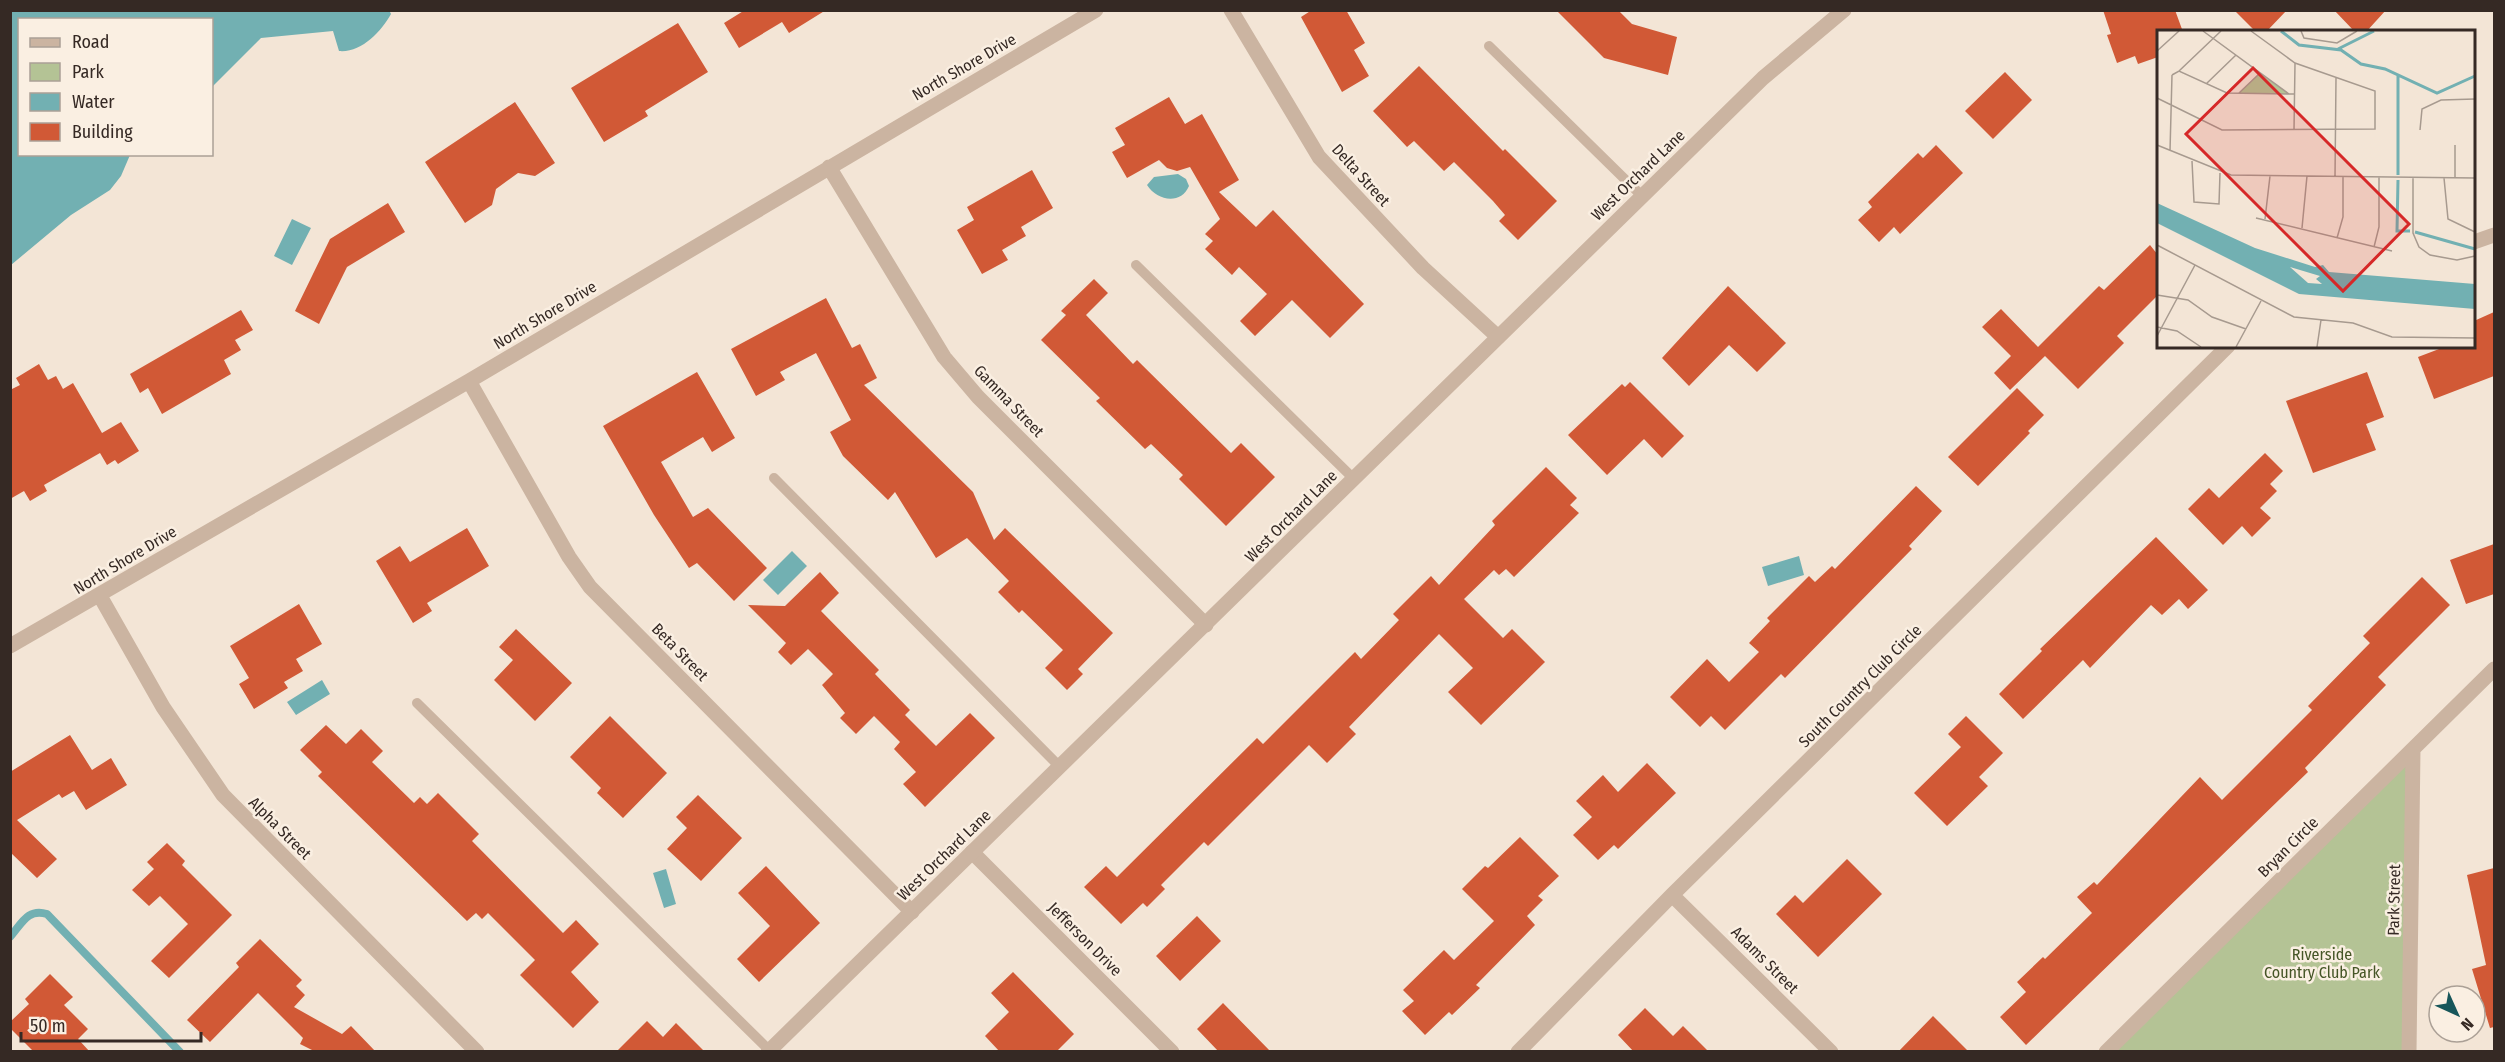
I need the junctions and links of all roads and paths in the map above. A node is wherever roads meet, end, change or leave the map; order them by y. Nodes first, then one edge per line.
1 (1096, 10) edge
2 (1231, 10) edge
3 (1844, 10) edge
4 (1489, 46) dead end
5 (829, 167) junction
6 (1642, 196) junction
7 (2494, 235) edge
8 (2475, 242) edge
9 (1136, 265) dead end
10 (1498, 337) junction
11 (2226, 348) edge
12 (469, 381) junction
13 (774, 478) dead end
14 (1354, 479) junction
15 (100, 596) junction
16 (1206, 626) junction
17 (10, 646) edge
18 (2494, 669) edge
19 (417, 703) dead end
20 (2413, 749) junction
21 (1060, 767) junction
22 (972, 852) junction
23 (1672, 895) junction
24 (912, 912) junction
25 (769, 1051) edge
26 (1170, 1051) edge
27 (477, 1052) edge
28 (1518, 1052) edge
29 (1831, 1052) edge
30 (2106, 1052) edge
31 (2409, 1052) edge

1 - 5 street, North Shore Drive
2 - 10 street, Delta Street
3 - 6 street, West Orchard Lane
4 - 6 lane
5 - 12 street, North Shore Drive
5 - 16 street, Gamma Street
6 - 10 street, West Orchard Lane
7 - 8 street
9 - 14 lane
10 - 14 street, West Orchard Lane
11 - 23 street, South Country Club Circle
12 - 15 street, North Shore Drive
12 - 24 street, Beta Street
13 - 21 lane
14 - 16 street, West Orchard Lane
15 - 17 street, North Shore Drive
15 - 27 street, Alpha Street
16 - 21 street, West Orchard Lane
18 - 20 street, Bryan Circle
19 - 25 lane
20 - 30 street, Bryan Circle
20 - 31 street, Park Street
21 - 22 street, West Orchard Lane
22 - 24 street, West Orchard Lane
22 - 26 street, Jefferson Drive
23 - 28 street, South Country Club Circle
23 - 29 street, Adams Street
24 - 25 street, West Orchard Lane

